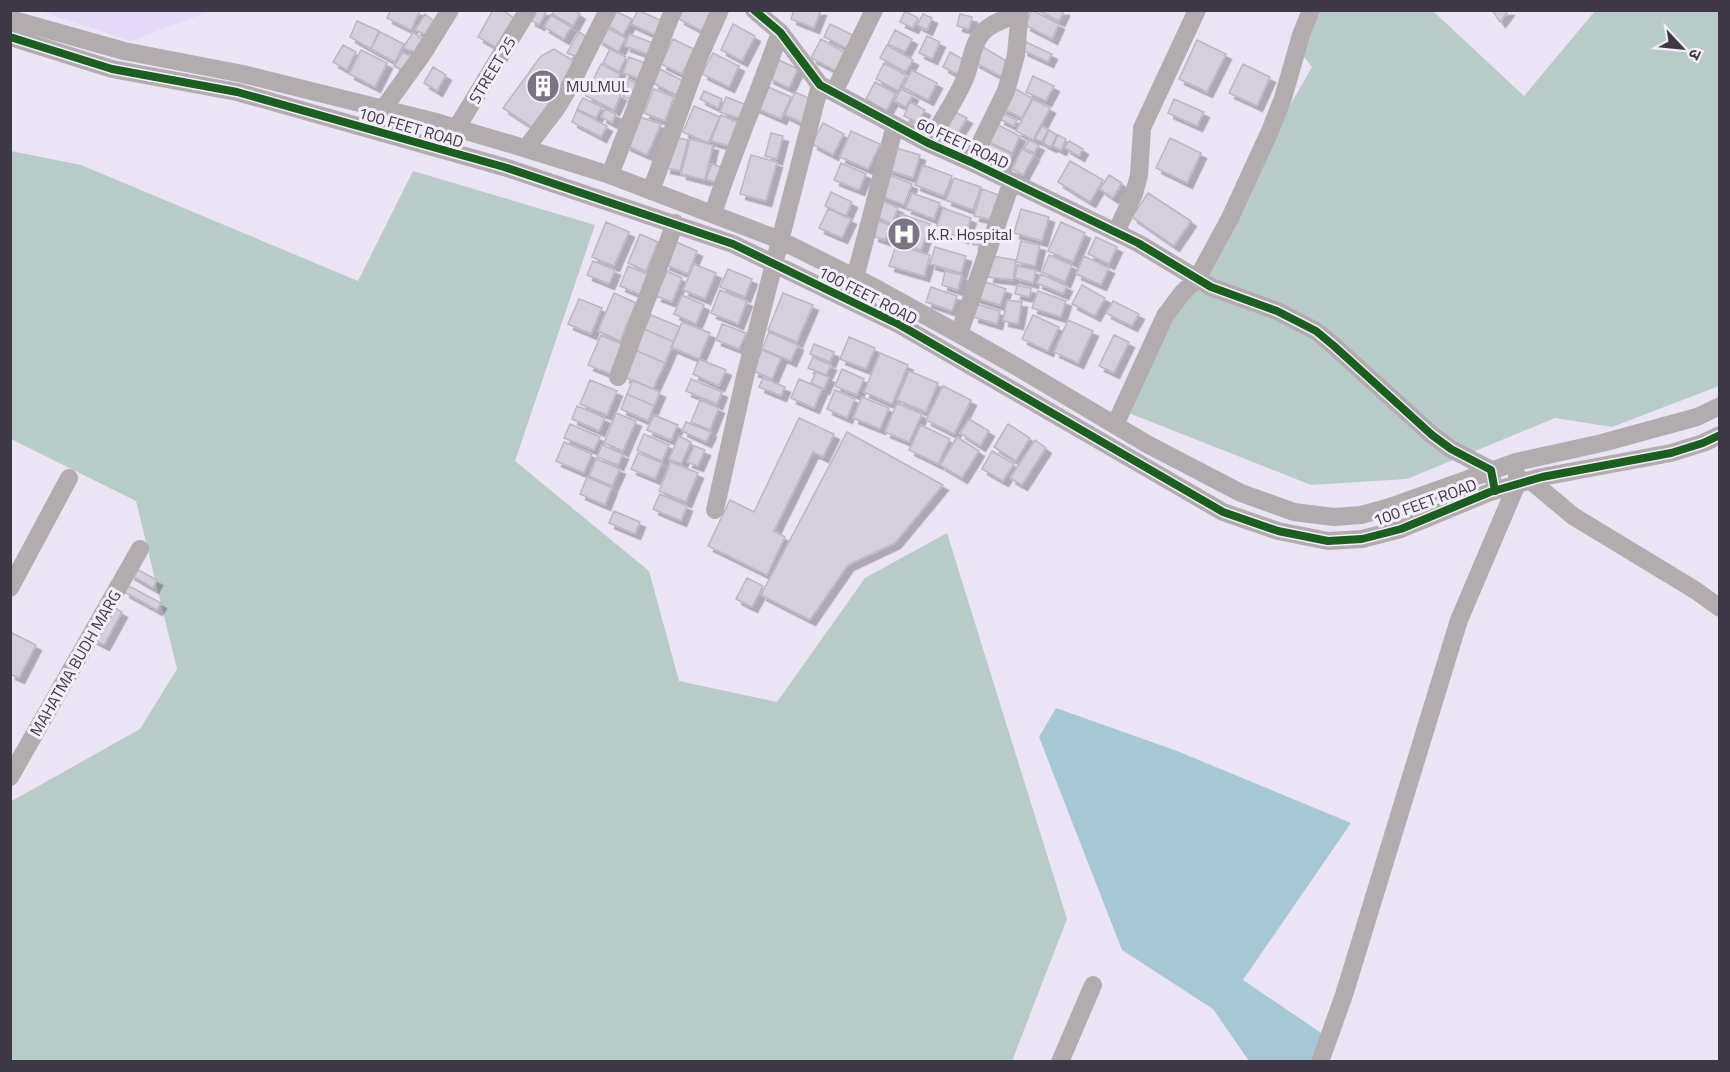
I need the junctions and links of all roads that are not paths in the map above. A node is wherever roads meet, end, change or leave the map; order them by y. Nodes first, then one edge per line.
1 (450, 10) edge
2 (528, 10) edge
3 (608, 10) edge
4 (673, 10) edge
5 (720, 10) edge
6 (874, 10) edge
7 (1197, 10) edge
8 (1311, 10) edge
9 (1020, 12) edge
10 (762, 13) edge
11 (10, 19) edge
12 (780, 32) junction
13 (10, 37) edge
14 (164, 58) junction
15 (160, 78) junction
16 (827, 88) junction
17 (383, 109) junction
18 (895, 125) junction
19 (456, 129) junction
20 (928, 143) junction
21 (526, 148) junction
22 (971, 162) junction
23 (610, 175) junction
24 (1012, 182) junction
25 (651, 191) junction
26 (712, 214) junction
27 (675, 224) junction
28 (1116, 232) junction
29 (780, 240) junction
30 (774, 264) junction
31 (1191, 274) junction
32 (855, 278) junction
33 (959, 334) junction
34 (618, 377) dead end
35 (1719, 406) edge
36 (1115, 425) junction
37 (1719, 435) edge
38 (1516, 462) junction
39 (1491, 471) junction
40 (69, 478) dead end
41 (1524, 482) junction
42 (1495, 491) junction
43 (715, 510) dead end
44 (140, 549) dead end
45 (10, 588) edge
46 (1719, 608) edge
47 (10, 777) edge
48 (1093, 985) dead end
49 (1060, 1062) edge
50 (1320, 1062) edge

1 - 17 street
2 - 19 street, STREET 25
3 - 21 street
4 - 23 street
5 - 25 street
6 - 16 street
7 - 28 street
8 - 31 street
9 - 20 street
9 - 22 street
10 - 12 street, 60 FEET ROAD
11 - 14 street, 100 FEET ROAD
12 - 16 street, 60 FEET ROAD
12 - 26 street
13 - 15 street, 100 FEET ROAD
14 - 15 street
14 - 17 street, 100 FEET ROAD
15 - 27 street, 100 FEET ROAD
16 - 18 street, 60 FEET ROAD
16 - 29 street
17 - 19 street, 100 FEET ROAD
18 - 20 street, 60 FEET ROAD
18 - 32 street
19 - 21 street, 100 FEET ROAD
20 - 22 street, 60 FEET ROAD
21 - 23 street, 100 FEET ROAD
22 - 24 street, 60 FEET ROAD
23 - 25 street, 100 FEET ROAD
24 - 28 street, 60 FEET ROAD
24 - 33 street
25 - 26 street, 100 FEET ROAD
26 - 29 street, 100 FEET ROAD
27 - 30 street, 100 FEET ROAD
27 - 34 street
28 - 31 street, 60 FEET ROAD
29 - 30 street
29 - 32 street, 100 FEET ROAD
30 - 42 street, 100 FEET ROAD
30 - 43 street
31 - 36 street
31 - 39 street, 60 FEET ROAD
32 - 33 street, 100 FEET ROAD
33 - 36 street, 100 FEET ROAD
35 - 38 street, 100 FEET ROAD
36 - 39 street, 100 FEET ROAD
37 - 41 street, 100 FEET ROAD
38 - 39 street, 100 FEET ROAD
38 - 41 street
39 - 42 street
40 - 45 street
41 - 42 street, 100 FEET ROAD
41 - 46 street
41 - 50 street
44 - 47 street, MAHATMA BUDH MARG
48 - 49 street

